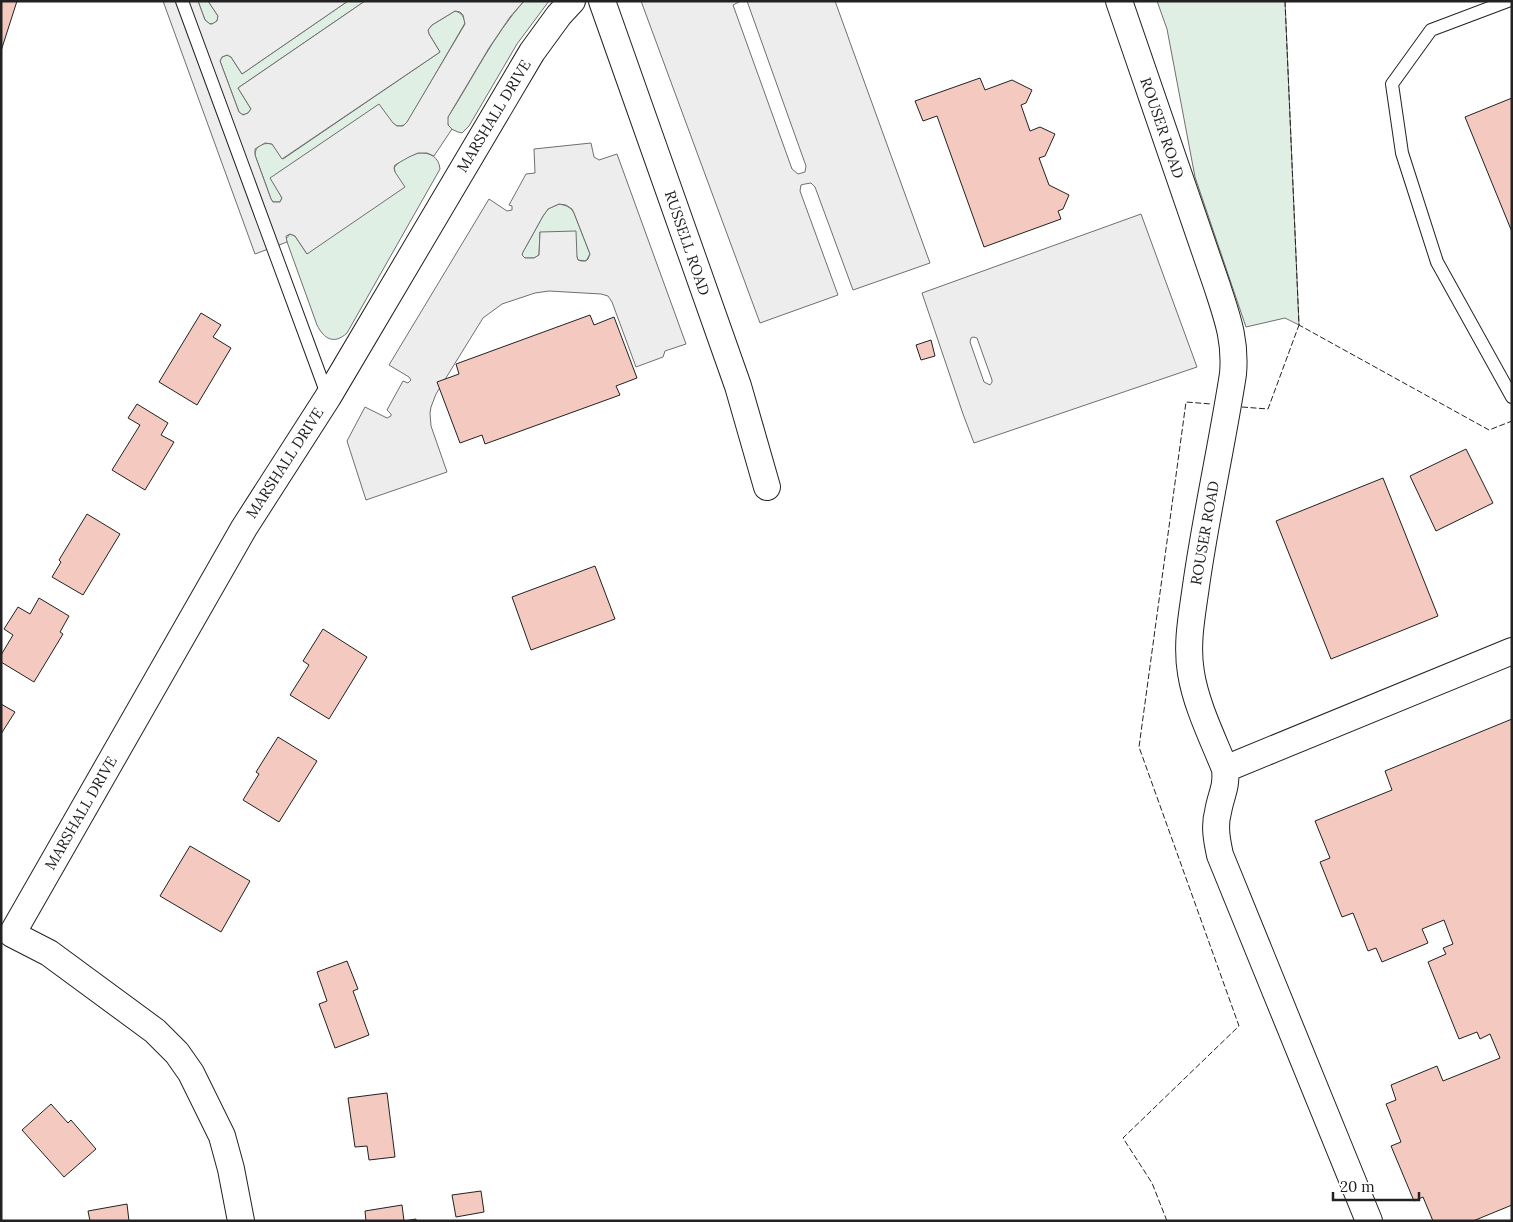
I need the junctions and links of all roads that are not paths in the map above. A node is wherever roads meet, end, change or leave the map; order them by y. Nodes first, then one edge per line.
1 (182, 1) edge
2 (572, 1) edge
3 (602, 1) edge
4 (1119, 1) edge
5 (1508, 1) edge
6 (328, 397) junction
7 (1512, 397) edge
8 (767, 487) dead end
9 (1512, 651) edge
10 (1225, 769) junction
11 (7, 936) edge
12 (241, 1221) edge
13 (1369, 1221) edge

1 - 6 lane
2 - 6 street, MARSHALL DRIVE
3 - 8 street, RUSSELL ROAD
4 - 10 street, ROUSER ROAD
5 - 7 lane
6 - 11 street, MARSHALL DRIVE
9 - 10 street
10 - 13 street
11 - 12 street

